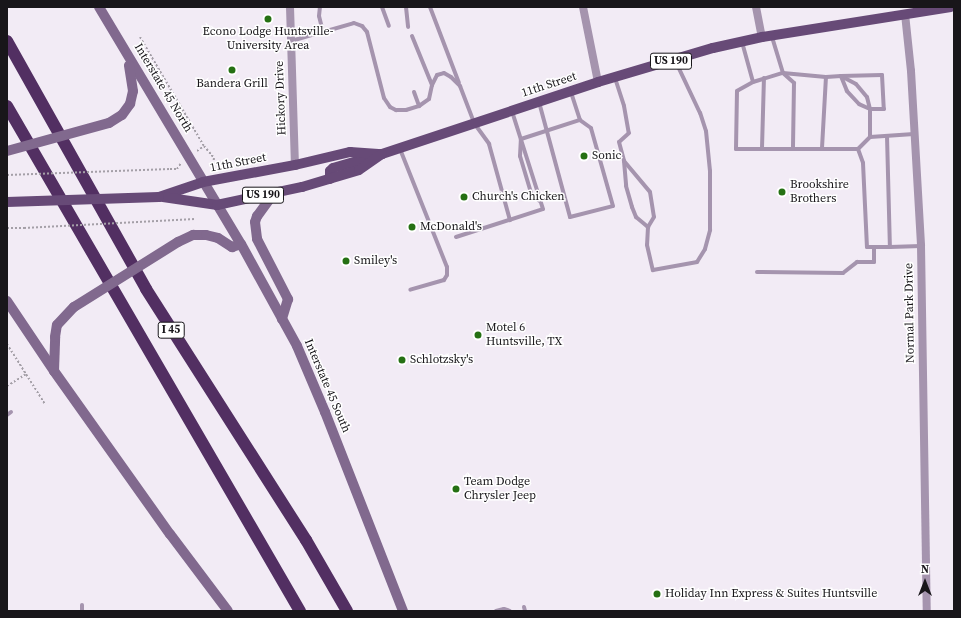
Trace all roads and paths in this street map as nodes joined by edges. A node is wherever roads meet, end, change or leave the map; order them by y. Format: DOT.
graph roads {
  1 [pos="99,7"];
  2 [pos="290,7"];
  3 [pos="320,7"];
  4 [pos="382,7"];
  5 [pos="406,7"];
  6 [pos="430,7"];
  7 [pos="583,7"];
  8 [pos="756,7"];
  9 [pos="950,7"];
  10 [pos="905,14"];
  11 [pos="389,26"];
  12 [pos="408,28"];
  13 [pos="323,32"];
  14 [pos="412,36"];
  15 [pos="767,36"];
  16 [pos="140,37"];
  17 [pos="291,41"];
  18 [pos="742,42"];
  19 [pos="9,44"];
  20 [pos="126,53"];
  21 [pos="675,60"];
  22 [pos="783,73"];
  23 [pos="841,76"];
  24 [pos="615,77"];
  25 [pos="826,77"];
  26 [pos="764,78"];
  27 [pos="598,82"];
  28 [pos="753,82"];
  29 [pos="432,85"];
  30 [pos="460,86"];
  31 [pos="571,91"];
  32 [pos="414,92"];
  33 [pos="539,102"];
  34 [pos="7,106"];
  35 [pos="419,106"];
  36 [pos="870,109"];
  37 [pos="512,110"];
  38 [pos="580,120"];
  39 [pos="474,123"];
  40 [pos="546,130"];
  41 [pos="915,134"];
  42 [pos="887,136"];
  43 [pos="870,137"];
  44 [pos="521,139"];
  45 [pos="399,148"];
  46 [pos="762,148"];
  47 [pos="794,148"];
  48 [pos="822,148"];
  49 [pos="858,149"];
  50 [pos="7,151"];
  51 [pos="382,154"];
  52 [pos="624,161"];
  53 [pos="295,165"];
  54 [pos="170,169"];
  55 [pos="7,175"];
  56 [pos="330,179"];
  57 [pos="222,180"];
  58 [pos="203,182"];
  59 [pos="274,193"];
  60 [pos="159,197"];
  61 [pos="7,202"];
  62 [pos="217,205"];
  63 [pos="196,219"];
  64 [pos="510,220"];
  65 [pos="648,227"];
  66 [pos="7,228"];
  67 [pos="456,237"];
  68 [pos="241,244"];
  69 [pos="921,246"];
  70 [pos="874,247"];
  71 [pos="890,247"];
  72 [pos="757,272"];
  73 [pos="410,290"];
  74 [pos="7,301"];
  75 [pos="282,319"];
  76 [pos="7,344"];
  77 [pos="54,371"];
  78 [pos="26,374"];
  79 [pos="7,386"];
  80 [pos="45,404"];
  81 [pos="323,569"];
  82 [pos="82,605"];
  83 [pos="82,611"];
  84 [pos="228,611"];
  85 [pos="300,611"];
  86 [pos="347,611"];
  87 [pos="352,611"];
  88 [pos="403,611"];
  89 [pos="496,611"];
  90 [pos="510,611"];
  91 [pos="927,611"];
  1 -- 20 [label="main road, Interstate 45 North"];
  2 -- 17 [label="street, Hickory Drive"];
  3 -- 13 [label="lane"];
  4 -- 11 [label="lane"];
  5 -- 12 [label="lane"];
  6 -- 30 [label="lane"];
  7 -- 27 [label="street"];
  8 -- 15 [label="street"];
  9 -- 10 [label="main road, 11th Street / US 190"];
  10 -- 15 [label="main road, 11th Street / US 190"];
  10 -- 41 [label="street, Normal Park Drive"];
  13 -- 17 [label="lane"];
  13 -- 35 [label="lane"];
  14 -- 29 [label="lane"];
  15 -- 18 [label="main road, 11th Street / US 190"];
  15 -- 22 [label="lane"];
  16 -- 57 [label="path"];
  17 -- 53 [label="street, Hickory Drive"];
  18 -- 21 [label="main road, 11th Street / US 190"];
  18 -- 28 [label="lane"];
  19 -- 81 [label="highway, I 45"];
  20 -- 50 [label="main road, bridge"];
  20 -- 58 [label="main road, Interstate 45 North"];
  21 -- 24 [label="main road, 11th Street / US 190"];
  21 -- 65 [label="lane"];
  22 -- 25 [label="lane"];
  22 -- 26 [label="lane"];
  22 -- 47 [label="lane"];
  23 -- 25 [label="lane"];
  23 -- 36 [label="lane"];
  23 -- 36 [label="lane"];
  23 -- 36 [label="lane"];
  24 -- 27 [label="main road, 11th Street / US 190"];
  24 -- 52 [label="lane"];
  25 -- 48 [label="lane"];
  26 -- 28 [label="lane"];
  26 -- 46 [label="lane"];
  27 -- 31 [label="main road, 11th Street / US 190"];
  28 -- 46 [label="lane"];
  29 -- 30 [label="lane"];
  29 -- 35 [label="lane"];
  30 -- 39 [label="lane"];
  31 -- 33 [label="main road, 11th Street / US 190"];
  31 -- 38 [label="lane"];
  32 -- 35 [label="lane"];
  33 -- 37 [label="main road, 11th Street / US 190"];
  33 -- 40 [label="lane"];
  34 -- 85 [label="highway, I 45"];
  36 -- 43 [label="lane"];
  37 -- 39 [label="main road, 11th Street / US 190"];
  37 -- 44 [label="lane"];
  38 -- 40 [label="lane"];
  38 -- 40 [label="lane"];
  39 -- 45 [label="main road, 11th Street / US 190"];
  39 -- 64 [label="lane"];
  40 -- 44 [label="lane"];
  41 -- 42 [label="lane"];
  41 -- 69 [label="street, Normal Park Drive"];
  42 -- 43 [label="lane"];
  42 -- 71 [label="lane"];
  43 -- 49 [label="lane"];
  44 -- 64 [label="lane"];
  45 -- 51 [label="main road, 11th Street / US 190"];
  45 -- 73 [label="lane"];
  46 -- 47 [label="lane"];
  47 -- 48 [label="lane"];
  48 -- 49 [label="lane"];
  49 -- 70 [label="lane"];
  51 -- 53 [label="main road, 11th Street / US 190"];
  51 -- 56 [label="main road, 11th Street / US 190"];
  51 -- 56 [label="main road"];
  52 -- 65 [label="lane"];
  52 -- 65 [label="lane"];
  53 -- 57 [label="main road, 11th Street / US 190"];
  54 -- 55 [label="path, bridge"];
  56 -- 59 [label="main road, 11th Street / US 190"];
  57 -- 58 [label="main road, 11th Street / US 190"];
  58 -- 60 [label="main road, 11th Street"];
  58 -- 62 [label="main road, Interstate 45 South"];
  59 -- 62 [label="main road, 11th Street / US 190"];
  59 -- 75 [label="main road"];
  60 -- 61 [label="main road, 11th Street / US 190, bridge"];
  60 -- 62 [label="main road, 11th Street / US 190"];
  62 -- 68 [label="main road, Interstate 45 South"];
  63 -- 66 [label="path, bridge"];
  64 -- 67 [label="lane"];
  68 -- 75 [label="main road, Interstate 45 South"];
  68 -- 77 [label="main road, bridge"];
  69 -- 71 [label="lane"];
  69 -- 91 [label="street, Normal Park Drive"];
  70 -- 71 [label="lane"];
  70 -- 72 [label="lane"];
  74 -- 77 [label="main road"];
  75 -- 88 [label="main road, Interstate 45 South"];
  76 -- 78 [label="path"];
  77 -- 84 [label="main road"];
  78 -- 79 [label="path"];
  78 -- 80 [label="path"];
  81 -- 86 [label="highway, I 45"];
  81 -- 87 [label="highway"];
  82 -- 83 [label="lane"];
  89 -- 90 [label="lane"];
}
